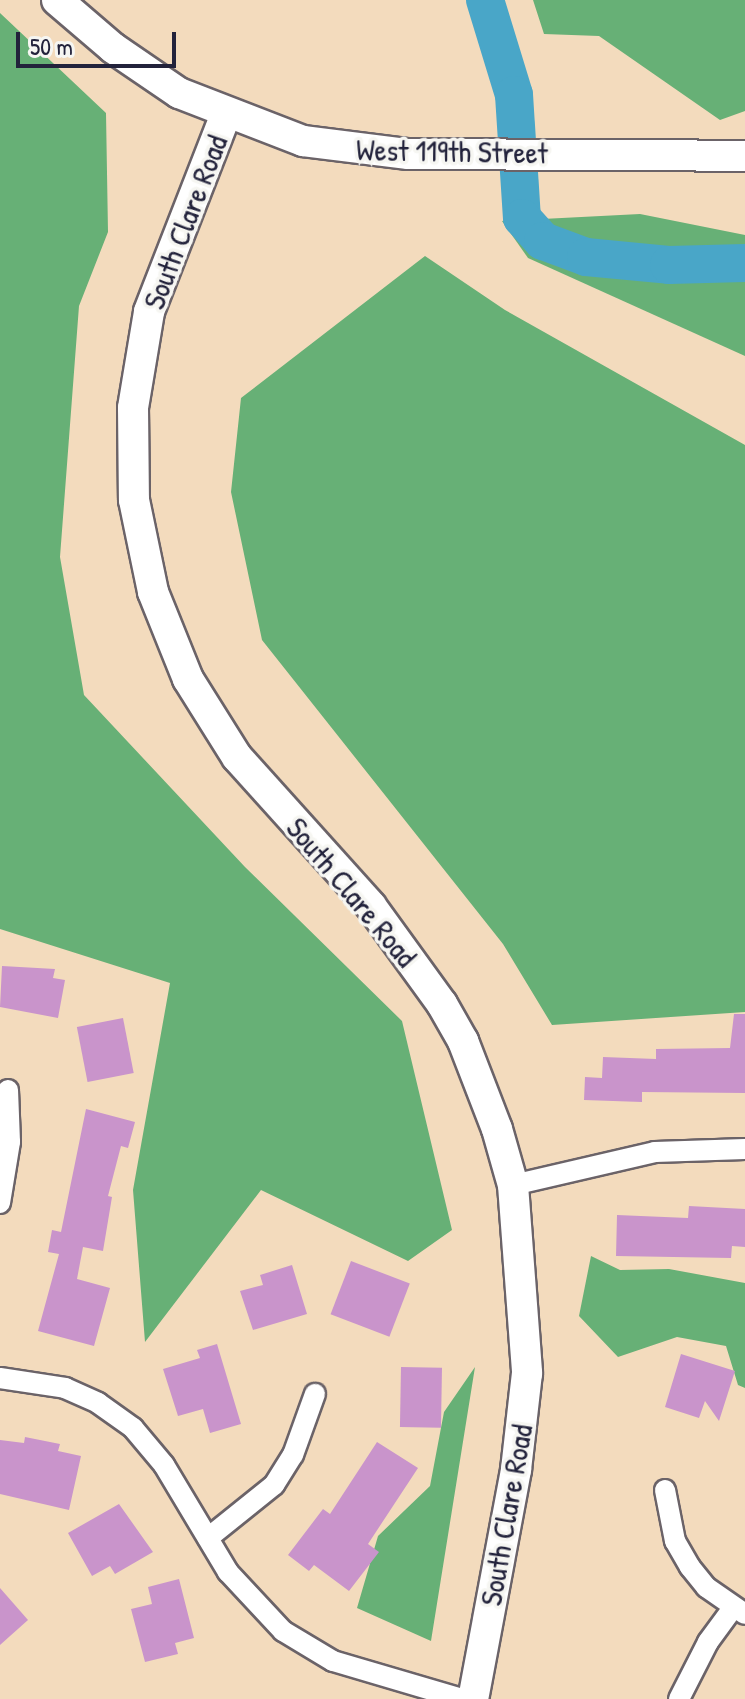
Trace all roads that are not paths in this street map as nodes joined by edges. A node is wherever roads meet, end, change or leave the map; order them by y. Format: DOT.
graph roads {
  1 [pos="57,0"];
  2 [pos="226,114"];
  3 [pos="745,156"];
  4 [pos="8,1090"];
  5 [pos="745,1149"];
  6 [pos="513,1185"];
  7 [pos="0,1203"];
  8 [pos="0,1378"];
  9 [pos="315,1394"];
  10 [pos="665,1490"];
  11 [pos="208,1538"];
  12 [pos="739,1611"];
  13 [pos="462,1699"];
  14 [pos="473,1699"];
  15 [pos="679,1699"];
  1 -- 2 [label="street, West 119th Street"];
  2 -- 3 [label="street, West 119th Street"];
  2 -- 6 [label="street, South Clare Road"];
  4 -- 7 [label="street"];
  5 -- 6 [label="street"];
  6 -- 14 [label="street, South Clare Road"];
  8 -- 11 [label="street"];
  9 -- 11 [label="street"];
  10 -- 12 [label="street"];
  11 -- 13 [label="street"];
  12 -- 15 [label="street"];
}
